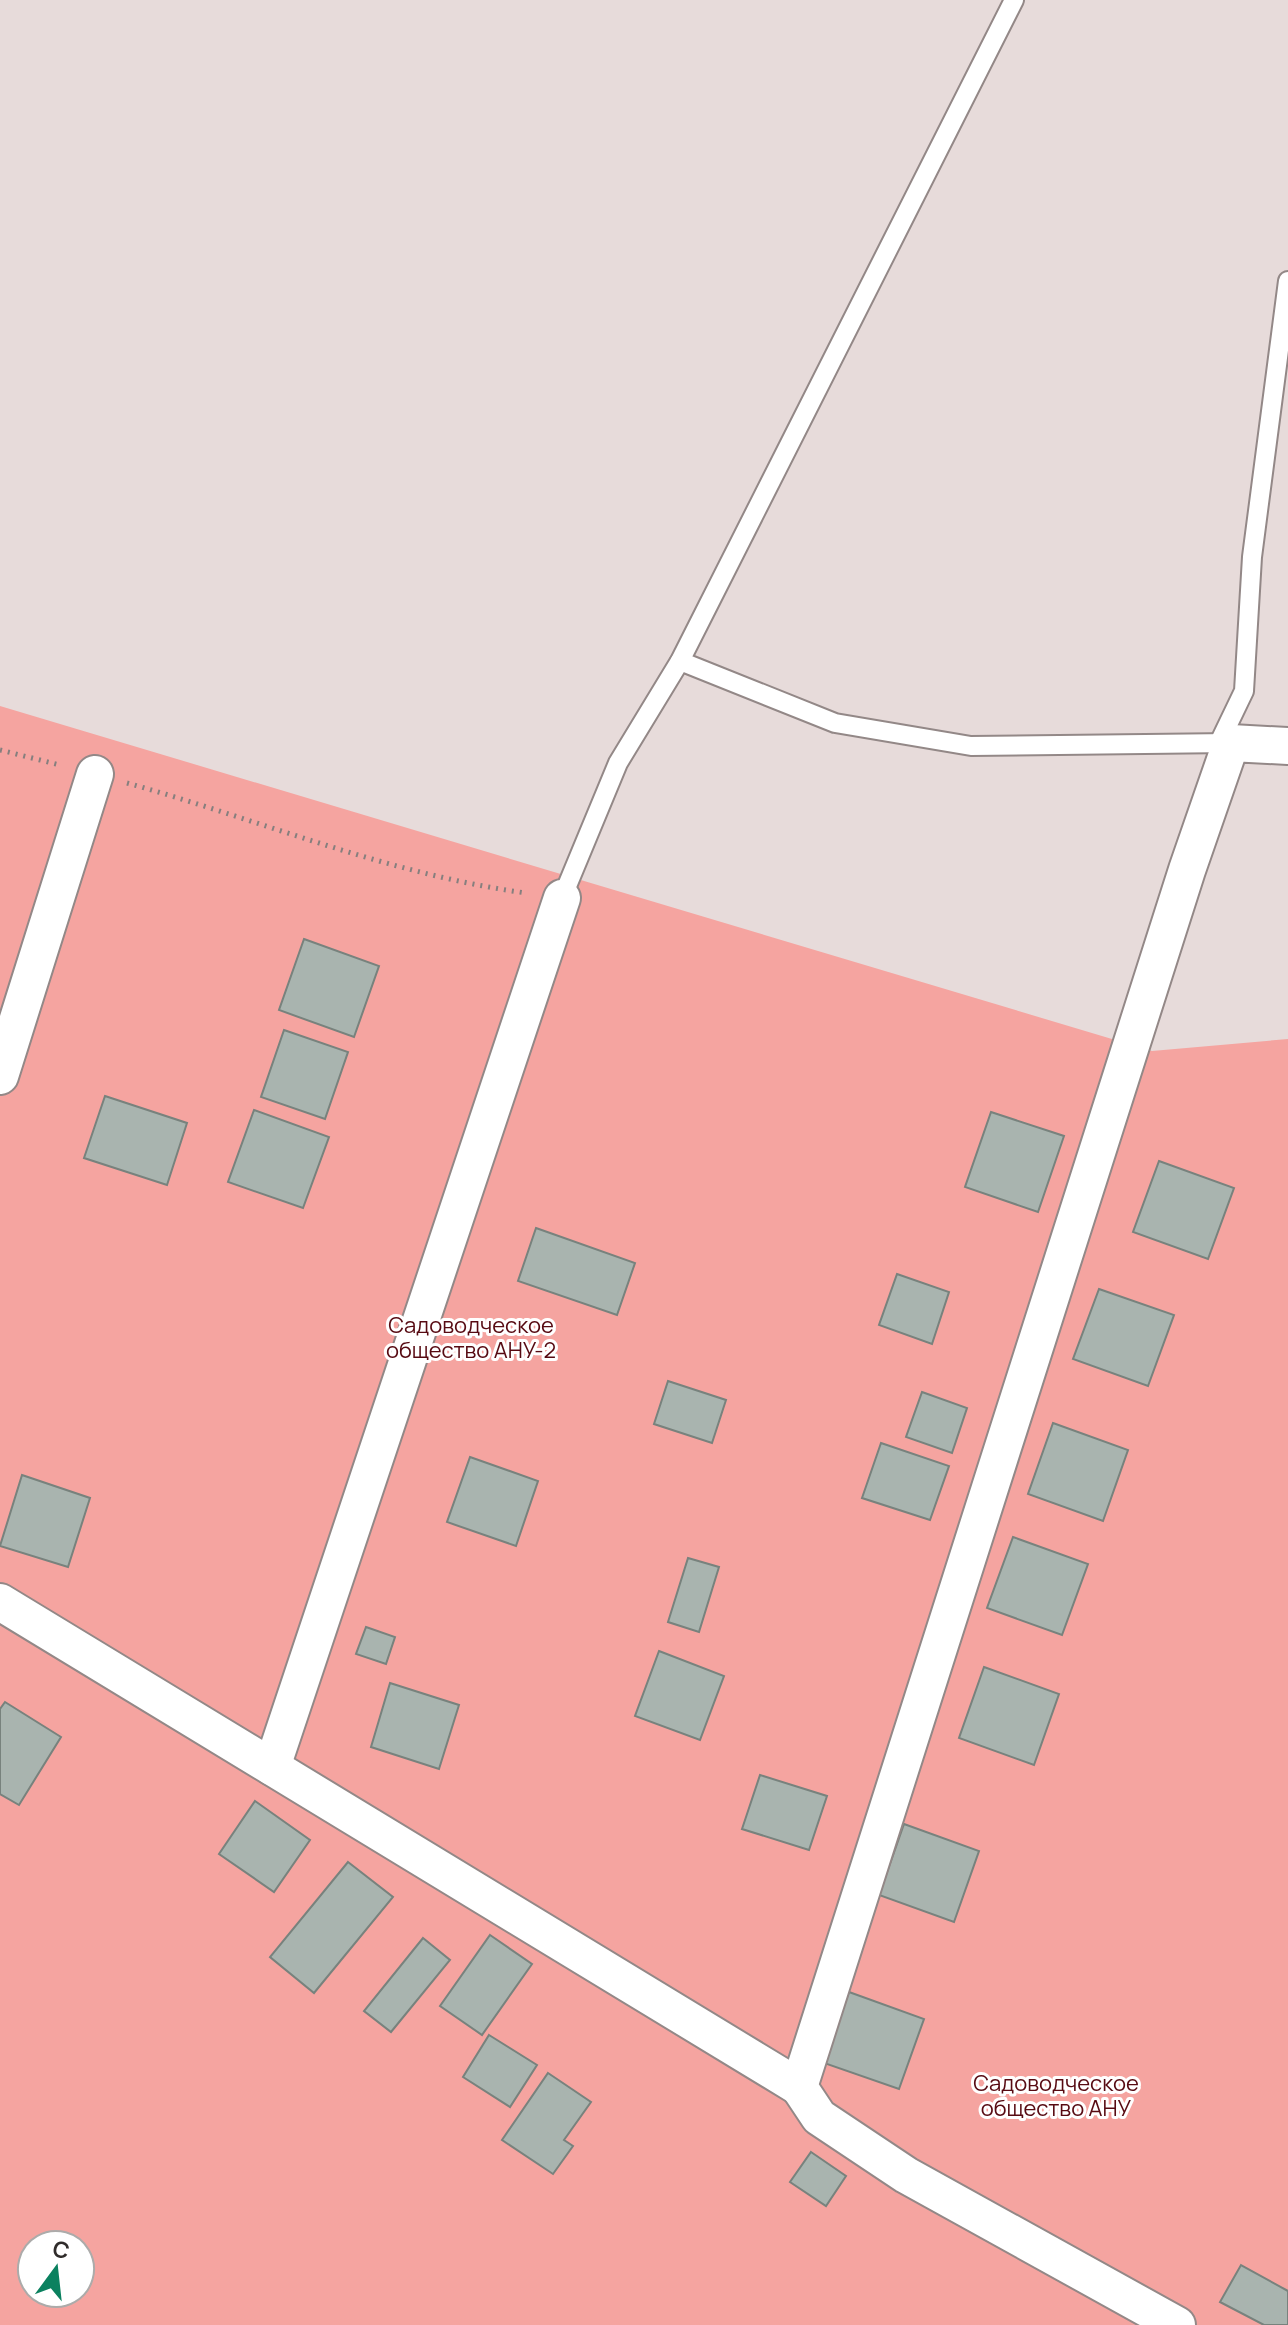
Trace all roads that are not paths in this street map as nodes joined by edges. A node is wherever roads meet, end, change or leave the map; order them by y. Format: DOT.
graph roads {
  1 [pos="1014,0"];
  2 [pos="1288,281"];
  3 [pos="680,661"];
  4 [pos="1225,743"];
  5 [pos="1288,746"];
  6 [pos="95,774"];
  7 [pos="562,898"];
  8 [pos="0,1076"];
  9 [pos="0,1602"];
  10 [pos="272,1767"];
  11 [pos="799,2087"];
  12 [pos="1177,2325"];
  1 -- 3 [label="lane"];
  2 -- 4 [label="lane"];
  3 -- 4 [label="lane"];
  3 -- 7 [label="lane"];
  4 -- 5 [label="street"];
  4 -- 11 [label="street"];
  6 -- 8 [label="street"];
  7 -- 10 [label="street"];
  9 -- 10 [label="street"];
  10 -- 11 [label="street"];
  11 -- 12 [label="street"];
}
